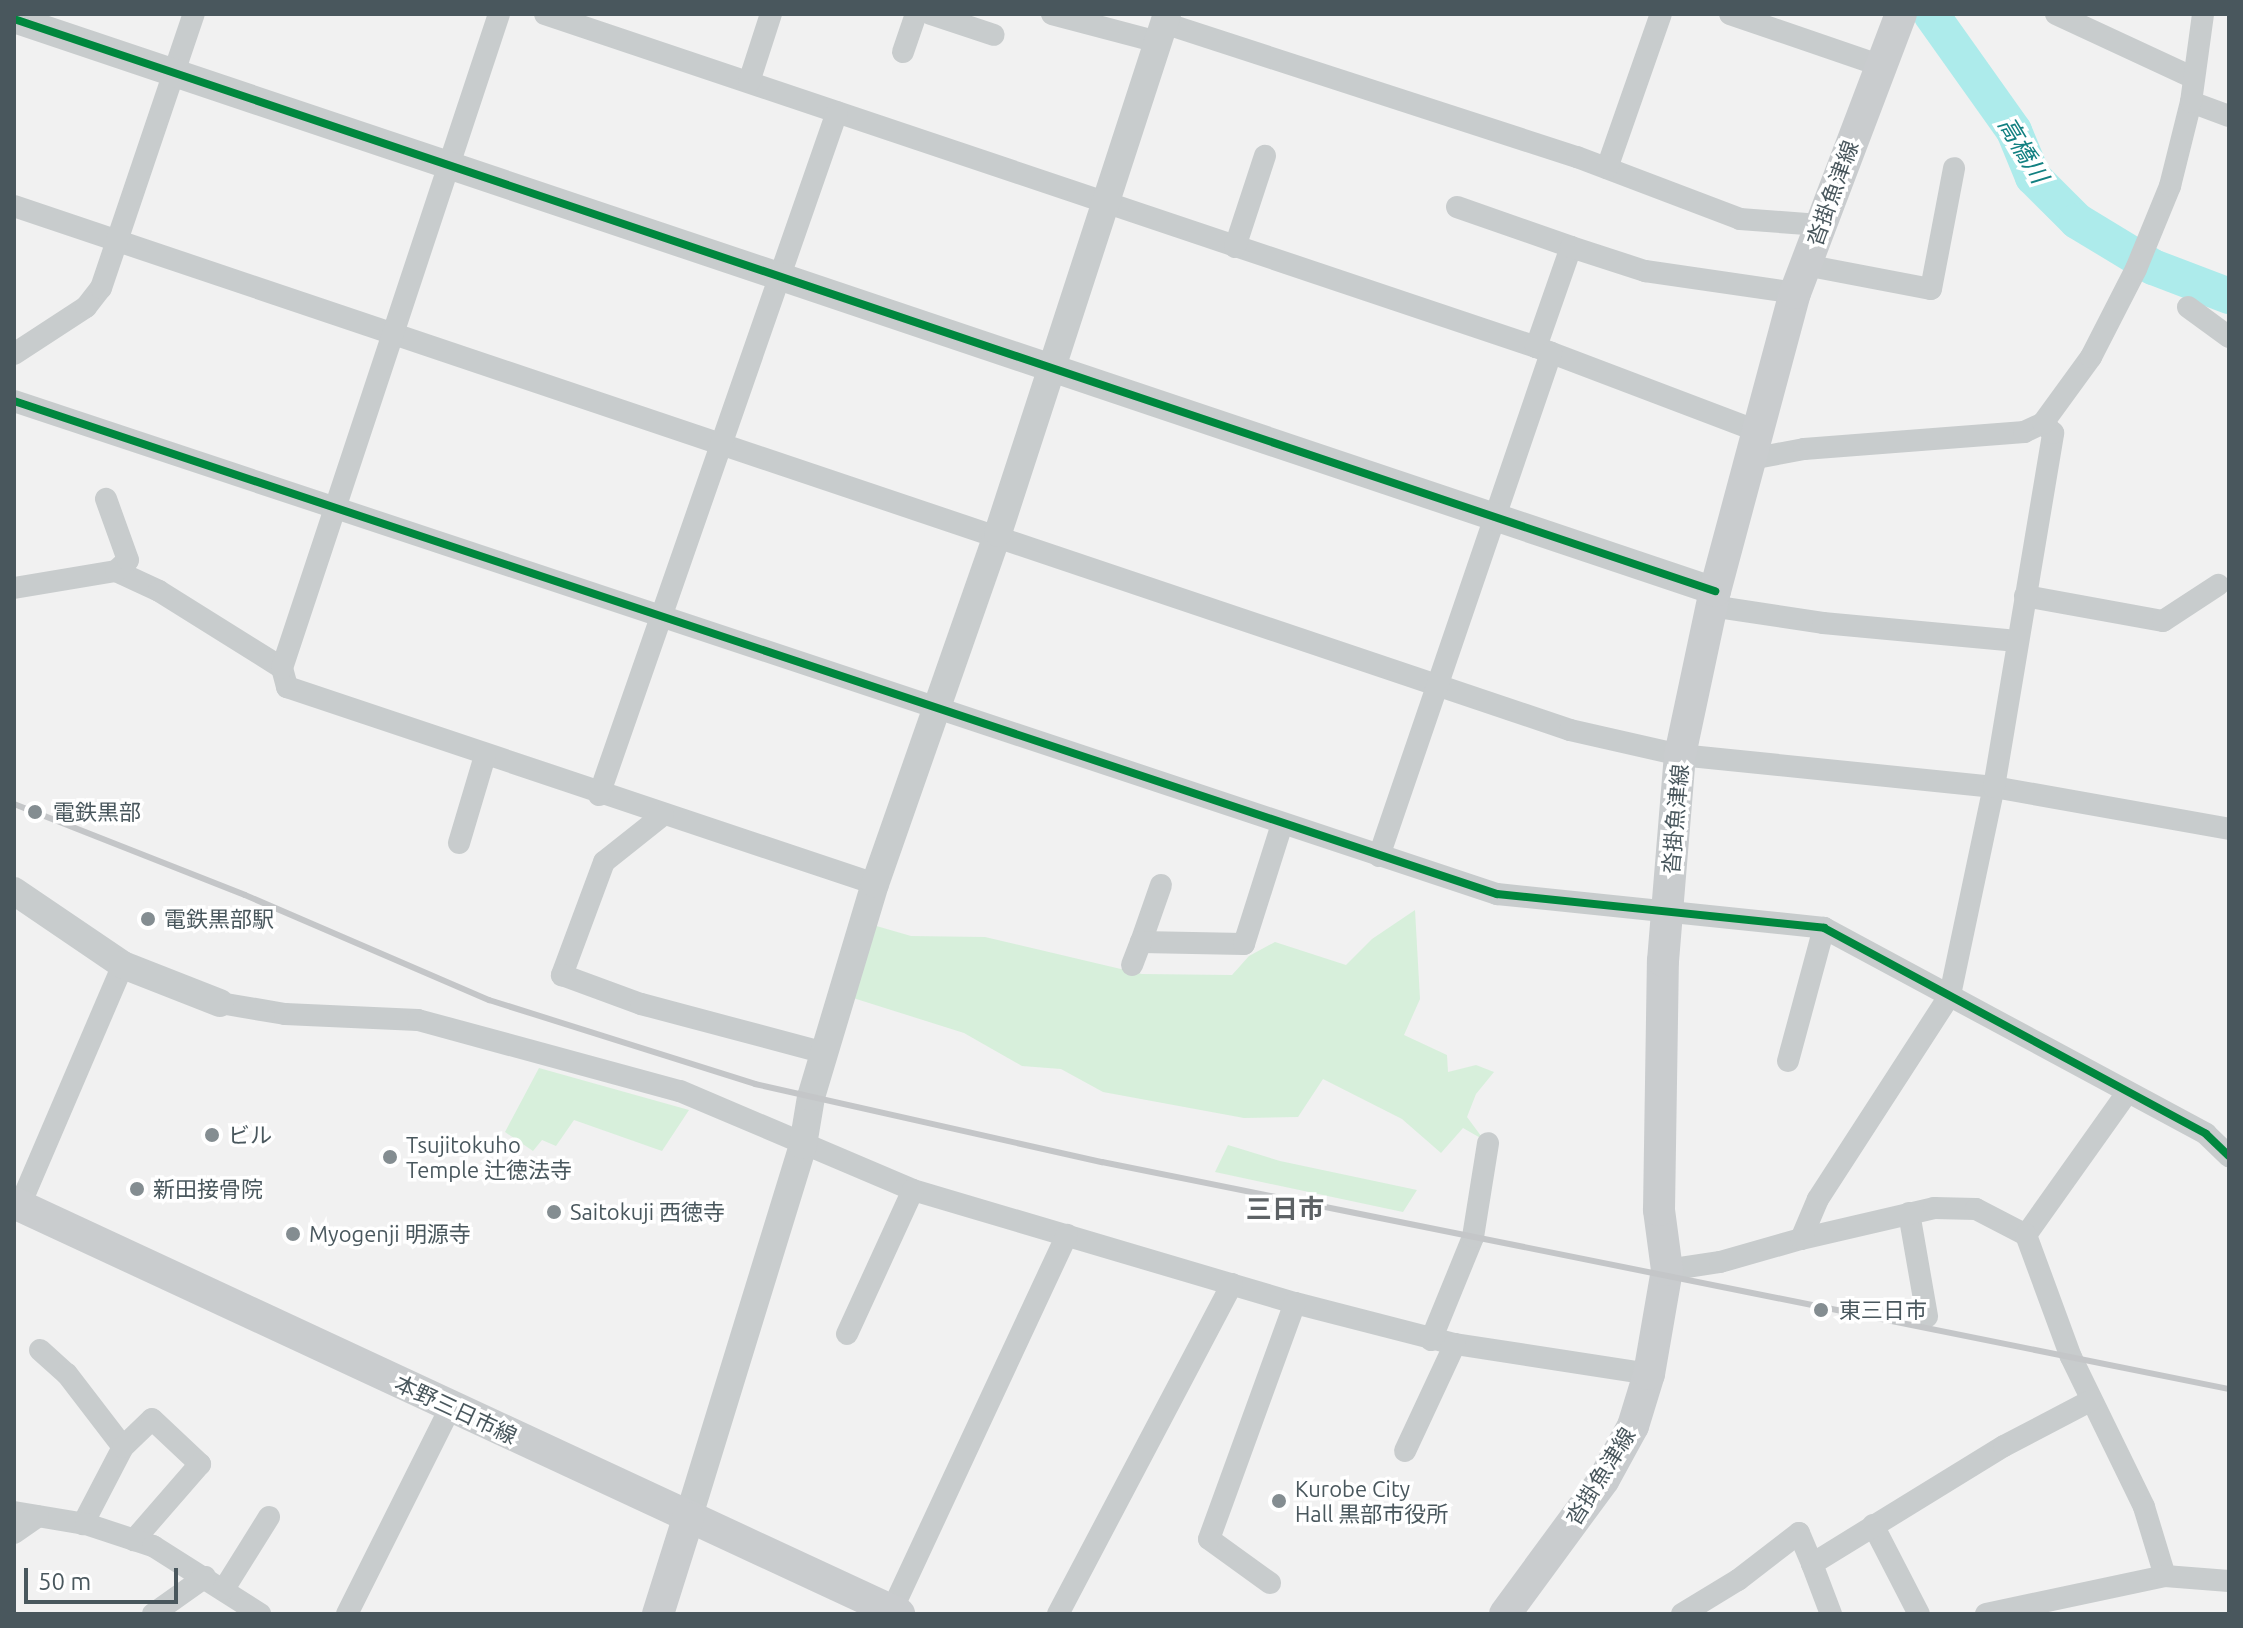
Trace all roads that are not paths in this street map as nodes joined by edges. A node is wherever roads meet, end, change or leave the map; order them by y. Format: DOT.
graph roads {
  1 [pos="194,14"];
  2 [pos="499,14"];
  3 [pos="545,14"];
  4 [pos="771,14"];
  5 [pos="916,14"];
  6 [pos="931,14"];
  7 [pos="1052,14"];
  8 [pos="1661,14"];
  9 [pos="1730,14"];
  10 [pos="1901,14"];
  11 [pos="2056,14"];
  12 [pos="2203,14"];
  13 [pos="14,19"];
  14 [pos="581,20"];
  15 [pos="1163,26"];
  16 [pos="994,35"];
  17 [pos="903,52"];
  18 [pos="1879,65"];
  19 [pos="174,71"];
  20 [pos="2194,78"];
  21 [pos="749,82"];
  22 [pos="2191,102"];
  23 [pos="837,112"];
  24 [pos="2229,116"];
  25 [pos="1265,156"];
  26 [pos="450,165"];
  27 [pos="1607,168"];
  28 [pos="1954,168"];
  29 [pos="1103,202"];
  30 [pos="14,206"];
  31 [pos="1457,207"];
  32 [pos="1820,225"];
  33 [pos="117,239"];
  34 [pos="1235,247"];
  35 [pos="1571,247"];
  36 [pos="778,276"];
  37 [pos="1800,279"];
  38 [pos="2188,307"];
  39 [pos="394,333"];
  40 [pos="2229,337"];
  41 [pos="1544,350"];
  42 [pos="14,354"];
  43 [pos="1049,370"];
  44 [pos="14,401"];
  45 [pos="2043,423"];
  46 [pos="720,444"];
  47 [pos="1754,445"];
  48 [pos="106,499"];
  49 [pos="337,510"];
  50 [pos="1498,519"];
  51 [pos="998,533"];
  52 [pos="116,571"];
  53 [pos="2218,585"];
  54 [pos="14,588"];
  55 [pos="2025,596"];
  56 [pos="1713,599"];
  57 [pos="662,619"];
  58 [pos="2017,641"];
  59 [pos="282,668"];
  60 [pos="1437,681"];
  61 [pos="936,711"];
  62 [pos="1680,755"];
  63 [pos="485,756"];
  64 [pos="1994,787"];
  65 [pos="599,795"];
  66 [pos="663,815"];
  67 [pos="1282,824"];
  68 [pos="2229,829"];
  69 [pos="459,843"];
  70 [pos="1379,856"];
  71 [pos="875,884"];
  72 [pos="1161,885"];
  73 [pos="14,891"];
  74 [pos="1667,910"];
  75 [pos="1824,928"];
  76 [pos="1141,942"];
  77 [pos="123,965"];
  78 [pos="1132,965"];
  79 [pos="1950,995"];
  80 [pos="220,1003"];
  81 [pos="825,1053"];
  82 [pos="1788,1061"];
  83 [pos="2127,1093"];
  84 [pos="1488,1143"];
  85 [pos="803,1145"];
  86 [pos="2229,1156"];
  87 [pos="913,1190"];
  88 [pos="17,1204"];
  89 [pos="1909,1213"];
  90 [pos="1067,1235"];
  91 [pos="2026,1235"];
  92 [pos="1801,1239"];
  93 [pos="1667,1270"];
  94 [pos="1232,1284"];
  95 [pos="1295,1303"];
  96 [pos="1927,1316"];
  97 [pos="847,1334"];
  98 [pos="1431,1340"];
  99 [pos="1455,1344"];
  100 [pos="40,1350"];
  101 [pos="1649,1374"];
  102 [pos="2090,1401"];
  103 [pos="451,1406"];
  104 [pos="123,1447"];
  105 [pos="1405,1451"];
  106 [pos="14,1512"];
  107 [pos="38,1516"];
  108 [pos="269,1517"];
  109 [pos="688,1519"];
  110 [pos="83,1524"];
  111 [pos="1873,1525"];
  112 [pos="14,1533"];
  113 [pos="134,1540"];
  114 [pos="1812,1564"];
  115 [pos="2165,1576"];
  116 [pos="205,1577"];
  117 [pos="2229,1581"];
  118 [pos="1270,1583"];
  119 [pos="224,1589"];
  120 [pos="896,1612"];
  121 [pos="153,1614"];
  122 [pos="260,1614"];
  123 [pos="347,1614"];
  124 [pos="658,1614"];
  125 [pos="1058,1614"];
  126 [pos="1505,1614"];
  127 [pos="1682,1614"];
  128 [pos="1831,1614"];
  129 [pos="1919,1614"];
  130 [pos="1986,1614"];
  1 -- 19 [label="street"];
  2 -- 26 [label="street"];
  3 -- 14 [label="street"];
  4 -- 21 [label="street"];
  5 -- 17 [label="street"];
  6 -- 16 [label="street"];
  7 -- 15 [label="street"];
  8 -- 27 [label="street"];
  9 -- 18 [label="street"];
  10 -- 18 [label="main road, 沓掛魚津線"];
  11 -- 20 [label="street"];
  12 -- 20 [label="street"];
  13 -- 19 [label="street"];
  14 -- 21 [label="street"];
  15 -- 27 [label="street"];
  15 -- 29 [label="street"];
  18 -- 32 [label="main road, 沓掛魚津線"];
  19 -- 26 [label="street"];
  19 -- 33 [label="street"];
  20 -- 22 [label="street"];
  21 -- 23 [label="street"];
  22 -- 24 [label="street"];
  22 -- 45 [label="street"];
  23 -- 29 [label="street"];
  23 -- 36 [label="street"];
  25 -- 34 [label="street"];
  26 -- 36 [label="street"];
  26 -- 39 [label="street"];
  27 -- 32 [label="street"];
  28 -- 37 [label="street"];
  29 -- 34 [label="street"];
  29 -- 43 [label="street"];
  30 -- 33 [label="street"];
  31 -- 35 [label="street"];
  32 -- 37 [label="main road, 沓掛魚津線"];
  33 -- 39 [label="street"];
  33 -- 42 [label="street"];
  34 -- 41 [label="street"];
  35 -- 37 [label="street"];
  35 -- 41 [label="street"];
  36 -- 43 [label="street"];
  36 -- 46 [label="street"];
  37 -- 47 [label="main road, 沓掛魚津線"];
  38 -- 40 [label="street"];
  39 -- 46 [label="street"];
  39 -- 49 [label="street"];
  41 -- 47 [label="street"];
  41 -- 50 [label="street"];
  43 -- 50 [label="street"];
  43 -- 51 [label="street"];
  44 -- 49 [label="street"];
  45 -- 47 [label="street"];
  45 -- 55 [label="street"];
  46 -- 51 [label="street"];
  46 -- 57 [label="street"];
  47 -- 56 [label="main road, 沓掛魚津線"];
  48 -- 52 [label="street"];
  49 -- 57 [label="street"];
  49 -- 59 [label="street"];
  50 -- 56 [label="street"];
  50 -- 60 [label="street"];
  51 -- 60 [label="street"];
  51 -- 61 [label="street"];
  52 -- 54 [label="street"];
  52 -- 59 [label="street"];
  53 -- 55 [label="street"];
  55 -- 58 [label="street"];
  56 -- 58 [label="street"];
  56 -- 62 [label="main road, 沓掛魚津線"];
  57 -- 61 [label="street"];
  57 -- 65 [label="street"];
  58 -- 64 [label="street"];
  59 -- 63 [label="street"];
  60 -- 62 [label="street"];
  60 -- 70 [label="street"];
  61 -- 67 [label="street"];
  61 -- 71 [label="street"];
  62 -- 64 [label="street"];
  62 -- 74 [label="main road, 沓掛魚津線"];
  63 -- 65 [label="street"];
  63 -- 69 [label="street"];
  64 -- 68 [label="street"];
  64 -- 79 [label="street"];
  65 -- 66 [label="street"];
  66 -- 71 [label="street"];
  66 -- 81 [label="street"];
  67 -- 70 [label="street"];
  67 -- 76 [label="street"];
  70 -- 74 [label="street"];
  71 -- 81 [label="street"];
  72 -- 76 [label="street"];
  73 -- 77 [label="street"];
  74 -- 75 [label="street"];
  74 -- 93 [label="main road, 沓掛魚津線"];
  75 -- 79 [label="street"];
  75 -- 82 [label="street"];
  76 -- 78 [label="street"];
  77 -- 80 [label="street"];
  77 -- 88 [label="street"];
  79 -- 83 [label="street"];
  79 -- 92 [label="street"];
  80 -- 85 [label="street"];
  81 -- 85 [label="street"];
  83 -- 86 [label="street"];
  83 -- 91 [label="street"];
  84 -- 98 [label="street"];
  85 -- 87 [label="street"];
  85 -- 109 [label="street"];
  87 -- 90 [label="street"];
  87 -- 97 [label="street"];
  88 -- 103 [label="main road, 本野三日市線"];
  89 -- 91 [label="street"];
  89 -- 92 [label="street"];
  89 -- 96 [label="street"];
  90 -- 94 [label="street"];
  90 -- 120 [label="street"];
  91 -- 102 [label="street"];
  92 -- 93 [label="street"];
  93 -- 101 [label="main road, 沓掛魚津線"];
  94 -- 95 [label="street"];
  94 -- 125 [label="street"];
  95 -- 98 [label="street"];
  95 -- 118 [label="street"];
  98 -- 99 [label="street"];
  99 -- 101 [label="street"];
  99 -- 105 [label="street"];
  100 -- 104 [label="street"];
  101 -- 126 [label="main road, 沓掛魚津線"];
  102 -- 111 [label="street"];
  102 -- 115 [label="street"];
  103 -- 109 [label="main road, 本野三日市線"];
  103 -- 123 [label="street"];
  104 -- 110 [label="street"];
  104 -- 113 [label="street"];
  106 -- 107 [label="street"];
  107 -- 110 [label="street"];
  107 -- 112 [label="street"];
  108 -- 119 [label="street"];
  109 -- 120 [label="main road, 本野三日市線"];
  109 -- 124 [label="main road"];
  110 -- 113 [label="street"];
  111 -- 114 [label="street"];
  111 -- 129 [label="street"];
  113 -- 116 [label="street"];
  114 -- 127 [label="street"];
  114 -- 128 [label="street"];
  115 -- 117 [label="street"];
  115 -- 130 [label="street"];
  116 -- 119 [label="street"];
  116 -- 121 [label="street"];
  119 -- 122 [label="street"];
}
